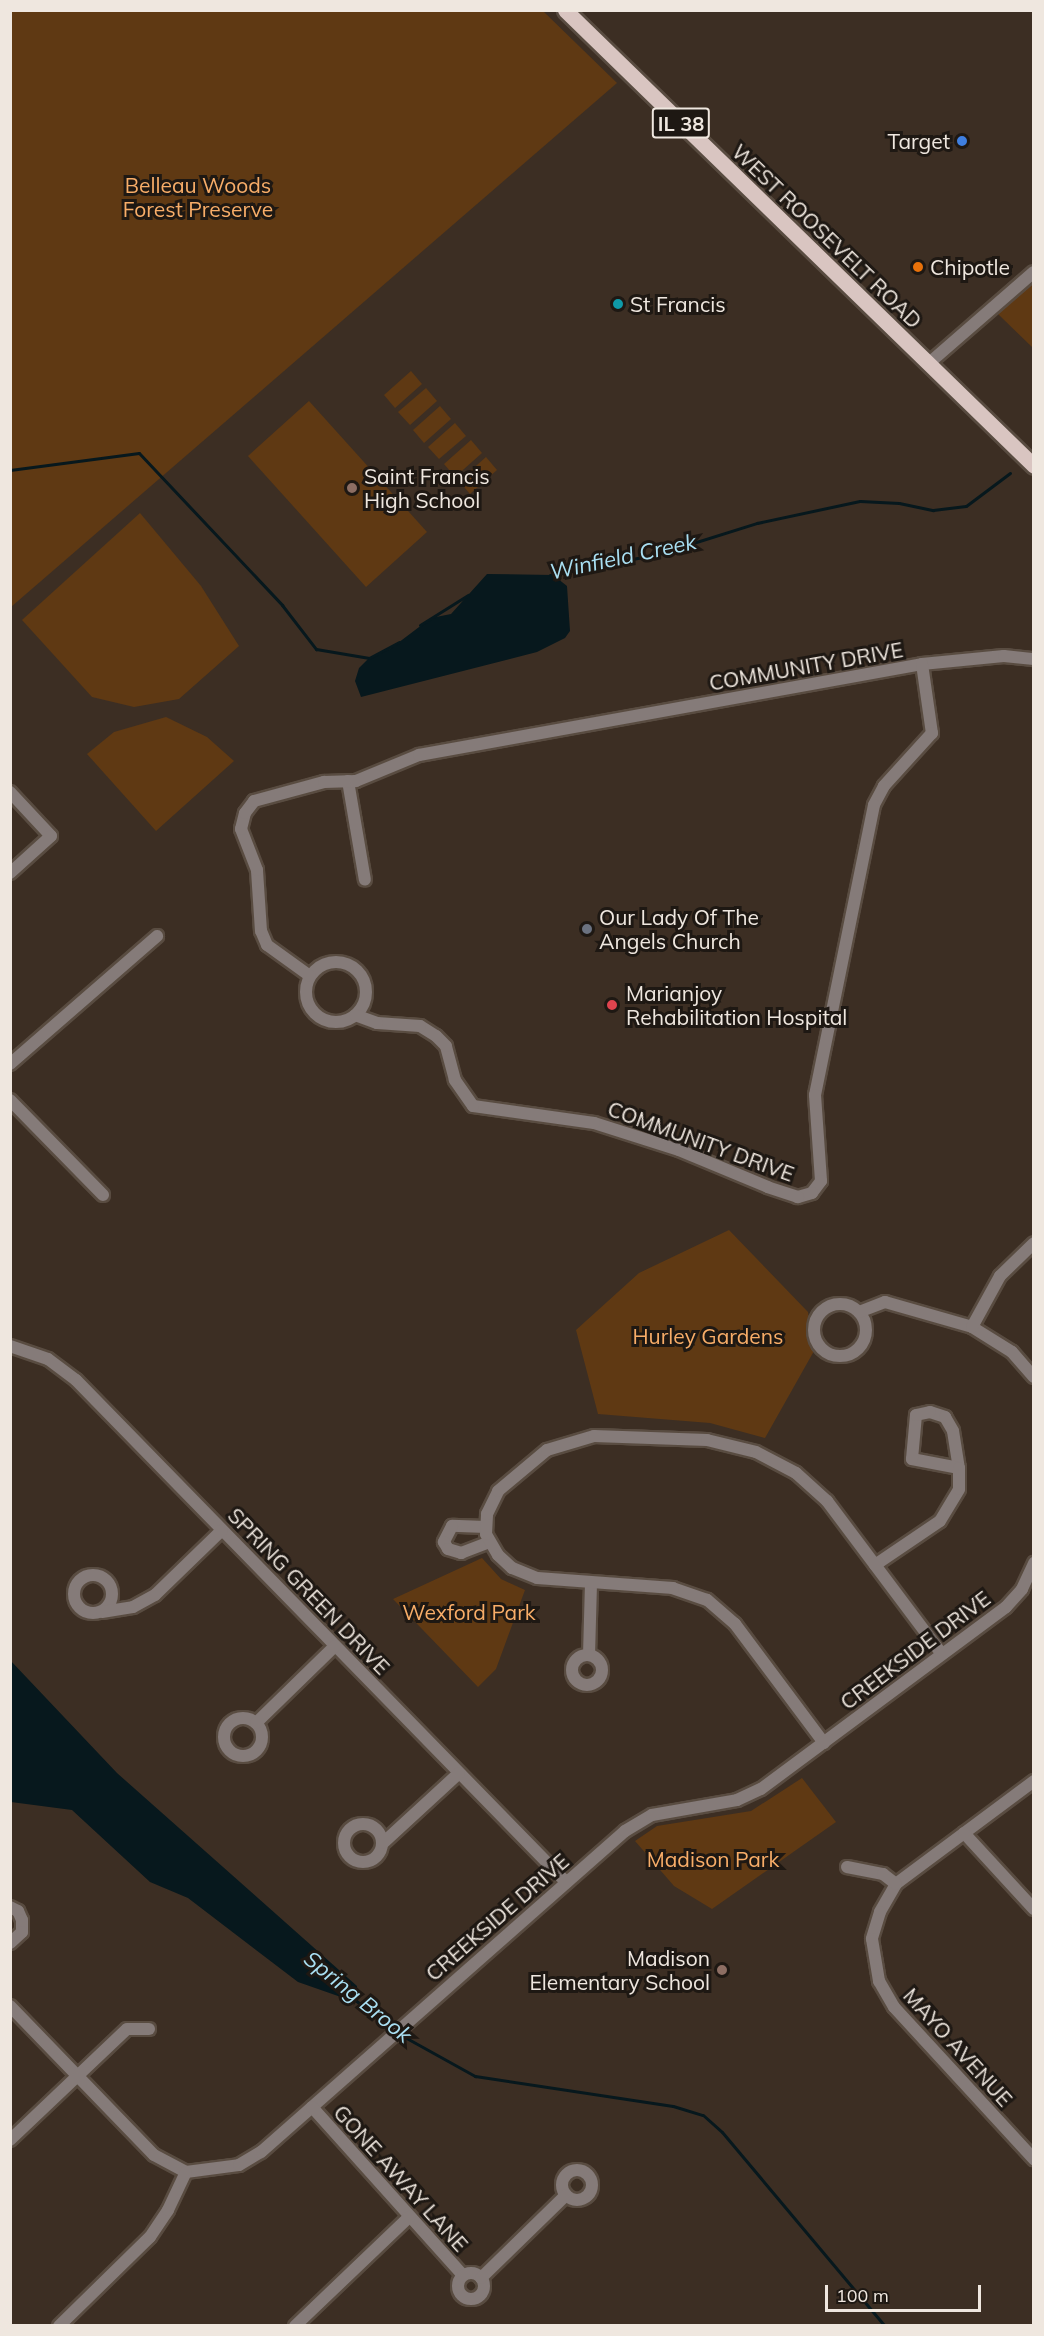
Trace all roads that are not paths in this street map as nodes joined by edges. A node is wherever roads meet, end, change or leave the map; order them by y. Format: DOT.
graph roads {
  1 [pos="565,10"];
  2 [pos="1034,272"];
  3 [pos="928,364"];
  4 [pos="1034,466"];
  5 [pos="1034,659"];
  6 [pos="922,664"];
  7 [pos="348,781"];
  8 [pos="10,792"];
  9 [pos="10,873"];
  10 [pos="365,880"];
  11 [pos="157,936"];
  12 [pos="310,976"];
  13 [pos="355,1015"];
  14 [pos="10,1064"];
  15 [pos="10,1100"];
  16 [pos="103,1195"];
  17 [pos="1034,1243"];
  18 [pos="859,1312"];
  19 [pos="972,1327"];
  20 [pos="10,1346"];
  21 [pos="1034,1377"];
  22 [pos="960,1468"];
  23 [pos="486,1527"];
  24 [pos="222,1530"];
  25 [pos="489,1542"];
  26 [pos="1034,1563"];
  27 [pos="875,1564"];
  28 [pos="591,1584"];
  29 [pos="102,1612"];
  30 [pos="335,1646"];
  31 [pos="942,1654"];
  32 [pos="588,1655"];
  33 [pos="256,1723"];
  34 [pos="824,1743"];
  35 [pos="459,1773"];
  36 [pos="1034,1780"];
  37 [pos="964,1833"];
  38 [pos="383,1843"];
  39 [pos="848,1867"];
  40 [pos="566,1882"];
  41 [pos="896,1884"];
  42 [pos="10,1907"];
  43 [pos="1034,1909"];
  44 [pos="10,1943"];
  45 [pos="10,2006"];
  46 [pos="148,2029"];
  47 [pos="77,2076"];
  48 [pos="312,2107"];
  49 [pos="10,2140"];
  50 [pos="1034,2159"];
  51 [pos="186,2172"];
  52 [pos="566,2195"];
  53 [pos="409,2217"];
  54 [pos="462,2275"];
  55 [pos="481,2278"];
  56 [pos="59,2325"];
  57 [pos="295,2325"];
  1 -- 3 [label="main road, WEST ROOSEVELT ROAD / IL 38"];
  2 -- 3 [label="street"];
  3 -- 4 [label="main road, WEST ROOSEVELT ROAD / IL 38"];
  5 -- 6 [label="street, COMMUNITY DRIVE"];
  6 -- 7 [label="street, COMMUNITY DRIVE"];
  6 -- 13 [label="street, COMMUNITY DRIVE"];
  7 -- 10 [label="street"];
  7 -- 12 [label="street, COMMUNITY DRIVE"];
  8 -- 9 [label="street"];
  11 -- 14 [label="street"];
  12 -- 13 [label="street, COMMUNITY DRIVE"];
  12 -- 13 [label="street"];
  15 -- 16 [label="street"];
  17 -- 19 [label="street"];
  18 -- 18 [label="street"];
  18 -- 19 [label="street"];
  19 -- 21 [label="street"];
  20 -- 24 [label="street, SPRING GREEN DRIVE"];
  22 -- 22 [label="street"];
  22 -- 27 [label="street"];
  23 -- 25 [label="street"];
  23 -- 25 [label="street"];
  23 -- 27 [label="street"];
  24 -- 29 [label="street"];
  24 -- 30 [label="street, SPRING GREEN DRIVE"];
  25 -- 28 [label="street"];
  26 -- 31 [label="street, CREEKSIDE DRIVE"];
  27 -- 31 [label="street"];
  28 -- 32 [label="street"];
  28 -- 34 [label="street"];
  30 -- 33 [label="street"];
  30 -- 35 [label="street, SPRING GREEN DRIVE"];
  31 -- 34 [label="street, CREEKSIDE DRIVE"];
  34 -- 40 [label="street, CREEKSIDE DRIVE"];
  35 -- 38 [label="street"];
  35 -- 40 [label="street, SPRING GREEN DRIVE"];
  36 -- 37 [label="street"];
  37 -- 41 [label="street"];
  37 -- 43 [label="street"];
  39 -- 41 [label="street"];
  40 -- 48 [label="street, CREEKSIDE DRIVE"];
  41 -- 50 [label="street, MAYO AVENUE"];
  42 -- 44 [label="street"];
  45 -- 47 [label="street"];
  46 -- 47 [label="street"];
  47 -- 49 [label="street"];
  47 -- 51 [label="street"];
  48 -- 51 [label="street, CREEKSIDE DRIVE"];
  48 -- 53 [label="street, GONE AWAY LANE"];
  51 -- 56 [label="street"];
  52 -- 55 [label="street"];
  53 -- 54 [label="street, GONE AWAY LANE"];
  53 -- 57 [label="street"];
  54 -- 55 [label="street"];
  54 -- 55 [label="street"];
}
